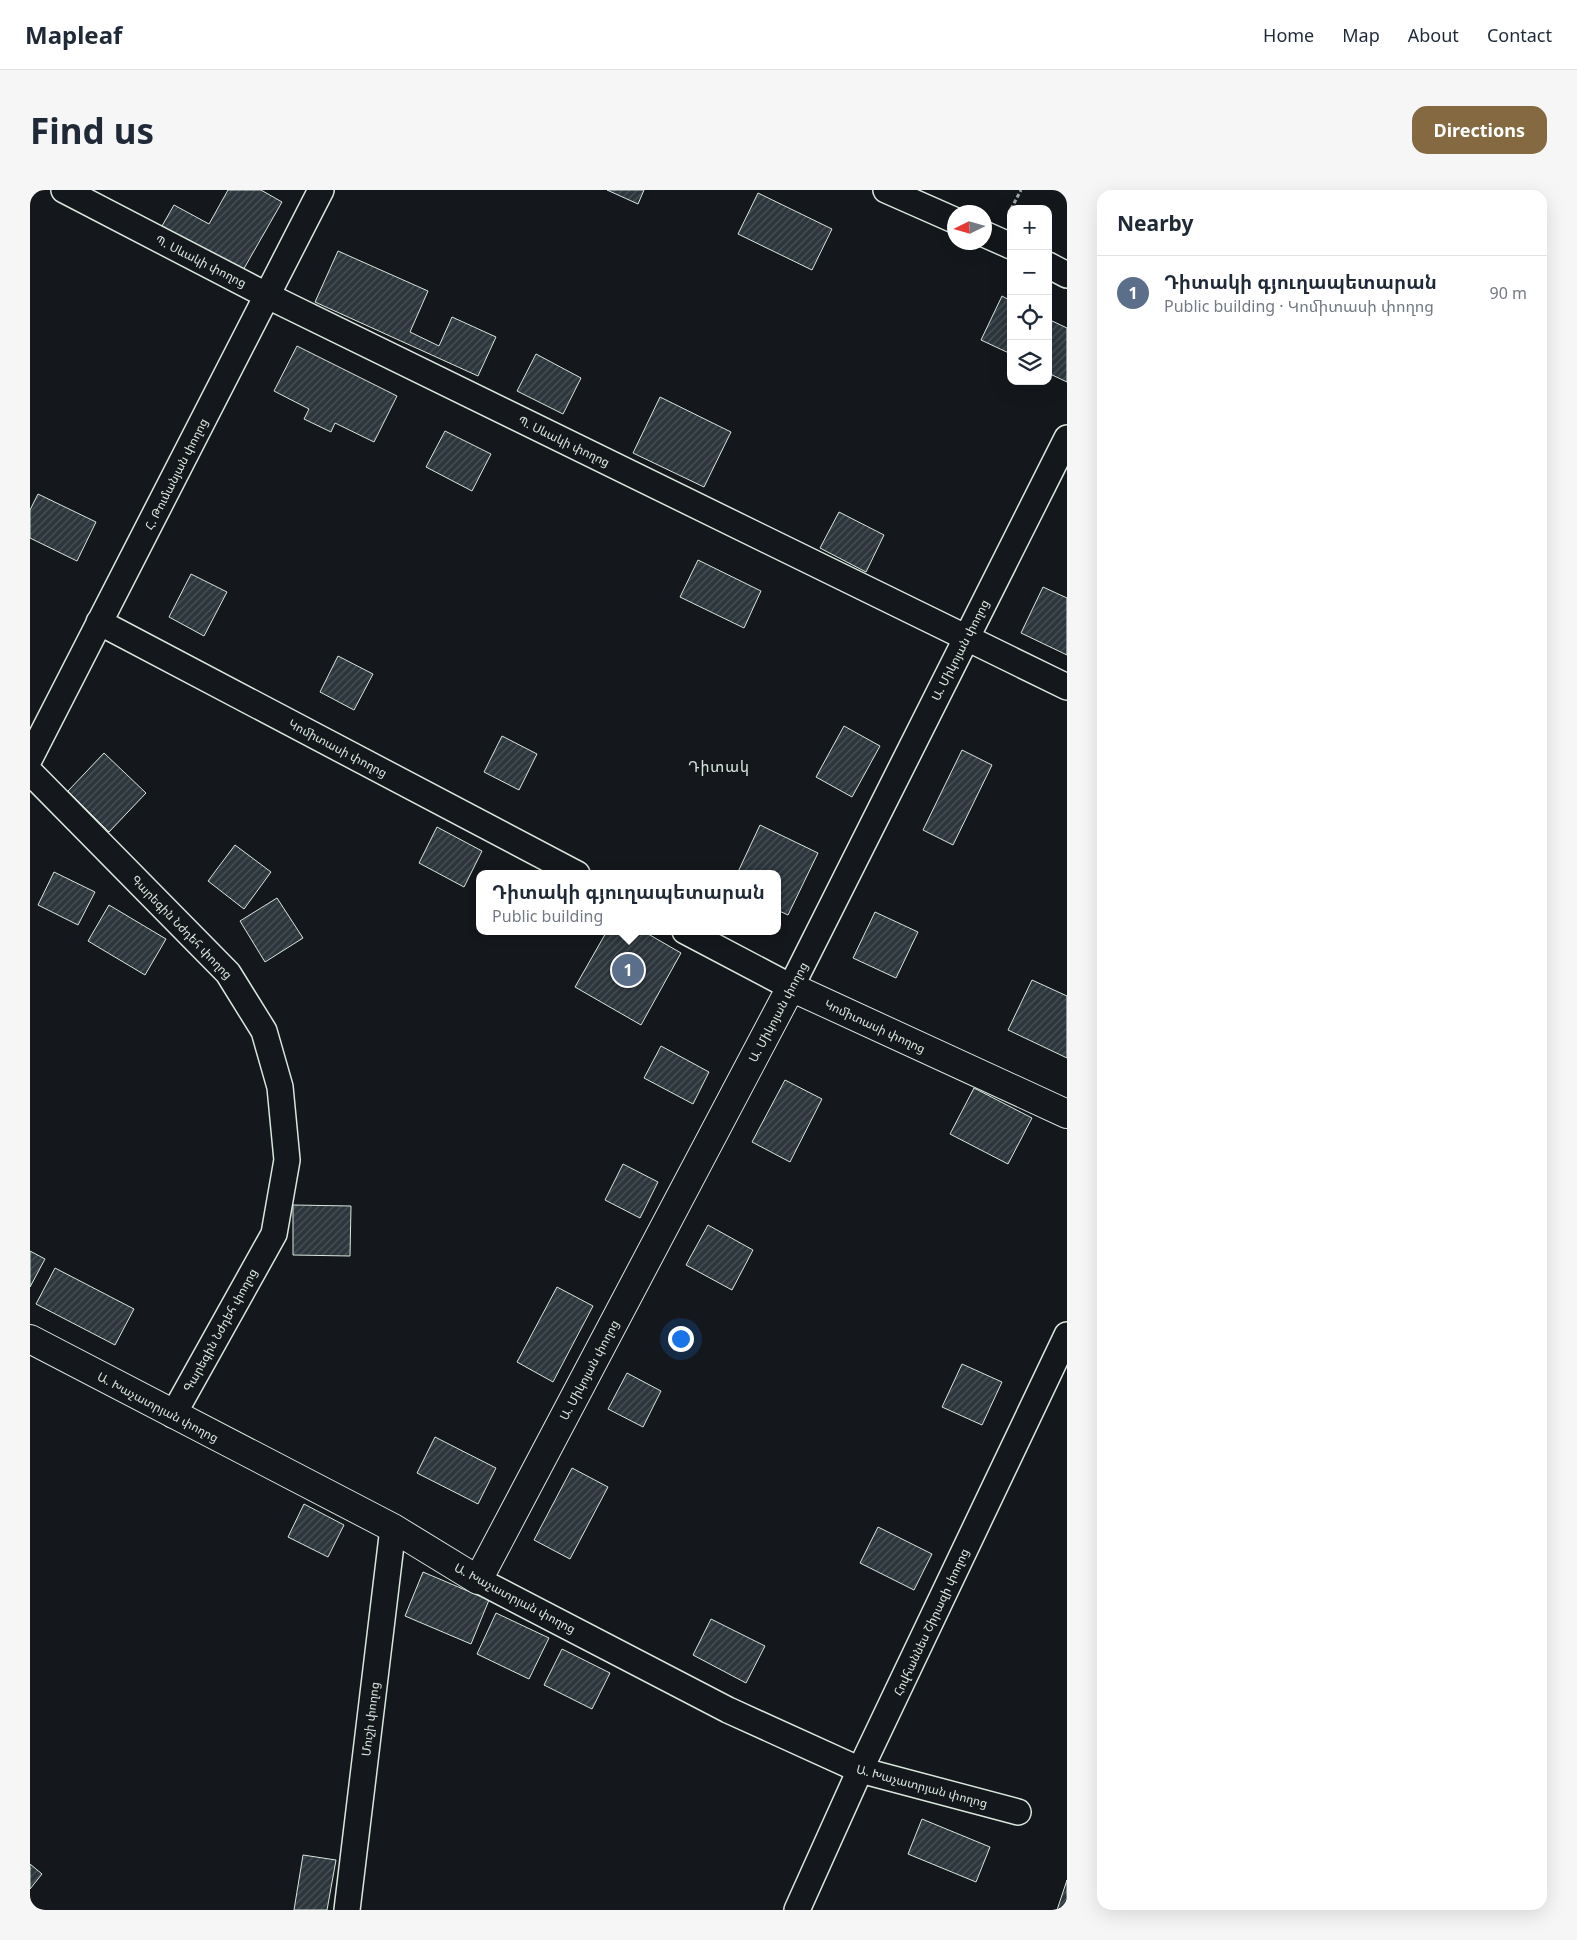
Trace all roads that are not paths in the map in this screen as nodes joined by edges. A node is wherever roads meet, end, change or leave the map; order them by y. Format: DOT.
graph roads {
  1 [pos="64,190"];
  2 [pos="322,190"];
  3 [pos="886,190"];
  4 [pos="947,217"];
  5 [pos="992,238"];
  6 [pos="1007,244"];
  7 [pos="1052,267"];
  8 [pos="1067,274"];
  9 [pos="268,296"];
  10 [pos="1067,438"];
  11 [pos="100,622"];
  12 [pos="966,639"];
  13 [pos="1067,687"];
  14 [pos="30,758"];
  15 [pos="30,772"];
  16 [pos="568,870"];
  17 [pos="693,935"];
  18 [pos="791,987"];
  19 [pos="1067,1114"];
  20 [pos="1067,1335"];
  21 [pos="30,1339"];
  22 [pos="173,1415"];
  23 [pos="393,1528"];
  24 [pos="478,1580"];
  25 [pos="860,1770"];
  26 [pos="1018,1812"];
  27 [pos="347,1910"];
  28 [pos="796,1910"];
  1 -- 9 [label="street, Պ. Սևակի փողոց"];
  2 -- 9 [label="street, Հ. Թումանյան փողոց"];
  3 -- 4 [label="street"];
  5 -- 6 [label="street"];
  7 -- 8 [label="street"];
  9 -- 11 [label="street, Հ. Թումանյան փողոց"];
  9 -- 12 [label="street, Պ. Սևակի փողոց"];
  10 -- 12 [label="street, Ա. Միկոյան փողոց"];
  11 -- 14 [label="street, Հ. Թումանյան փողոց"];
  11 -- 16 [label="street, Կոմիտասի փողոց"];
  12 -- 13 [label="street, Պ. Սևակի փողոց"];
  12 -- 18 [label="street, Ա. Միկոյան փողոց"];
  15 -- 22 [label="street, Գարեգին Նժդեհ փողոց"];
  17 -- 18 [label="street, Կոմիտասի փողոց"];
  18 -- 19 [label="main road, Կոմիտասի փողոց"];
  18 -- 24 [label="main road, Ա. Միկոյան փողոց"];
  20 -- 25 [label="street, Հովհաննես Շիրազի փողոց"];
  21 -- 22 [label="main road, Ա. Խաչատրյան փողոց"];
  22 -- 23 [label="main road, Ա. Խաչատրյան փողոց"];
  23 -- 24 [label="main road, Ա. Խաչատրյան փողոց"];
  23 -- 27 [label="street, Մուշի փողոց"];
  24 -- 25 [label="street, Ա. Խաչատրյան փողոց"];
  25 -- 26 [label="street, Ա. Խաչատրյան փողոց"];
  25 -- 28 [label="street, Հովհաննես Շիրազի փողոց"];
}
